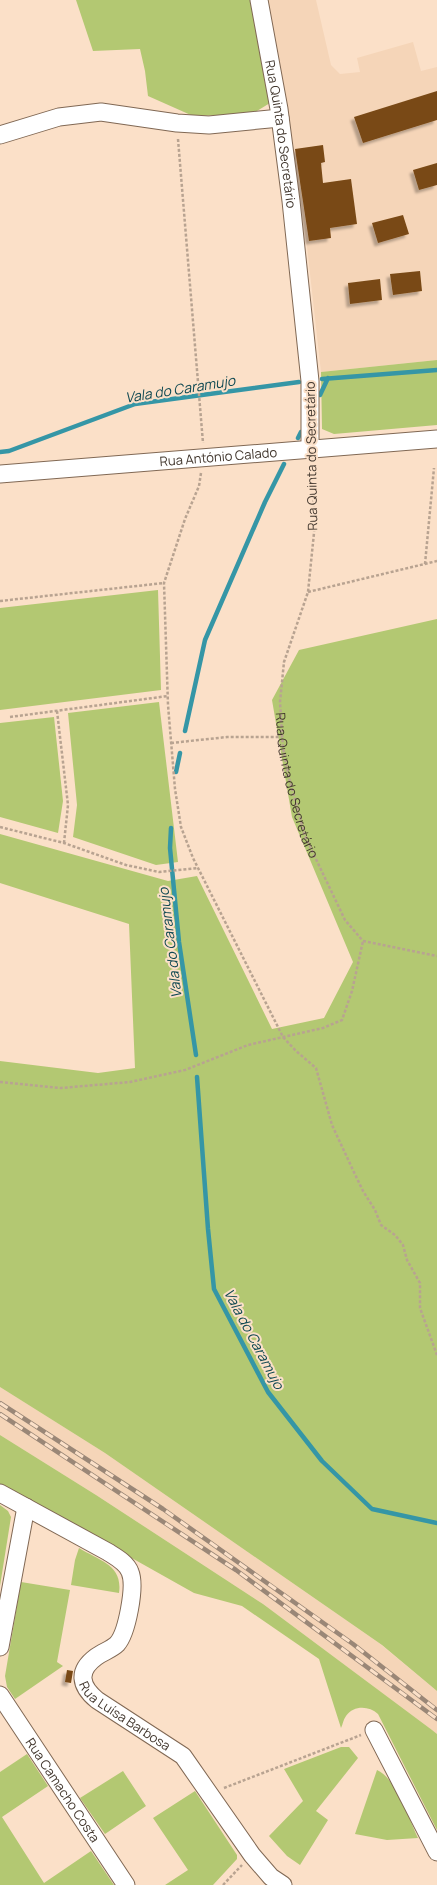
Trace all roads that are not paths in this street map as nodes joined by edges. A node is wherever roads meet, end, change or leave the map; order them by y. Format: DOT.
graph roads {
  1 [pos="259,0"];
  2 [pos="280,118"];
  3 [pos="0,135"];
  4 [pos="437,439"];
  5 [pos="310,449"];
  6 [pos="0,474"];
  7 [pos="0,1493"];
  8 [pos="26,1507"];
  9 [pos="0,1646"];
  10 [pos="0,1695"];
  11 [pos="374,1730"];
  12 [pos="437,1852"];
  13 [pos="126,1885"];
  14 [pos="283,1885"];
  1 -- 2 [label="street, Rua Quinta do Secretário"];
  2 -- 3 [label="street"];
  2 -- 5 [label="street, Rua Quinta do Secretário"];
  4 -- 5 [label="street, Rua António Calado"];
  5 -- 6 [label="street, Rua António Calado"];
  7 -- 8 [label="street"];
  8 -- 9 [label="street"];
  8 -- 14 [label="street, Rua Luísa Barbosa"];
  10 -- 13 [label="street, Rua Camacho Costa"];
  11 -- 12 [label="street"];
}
